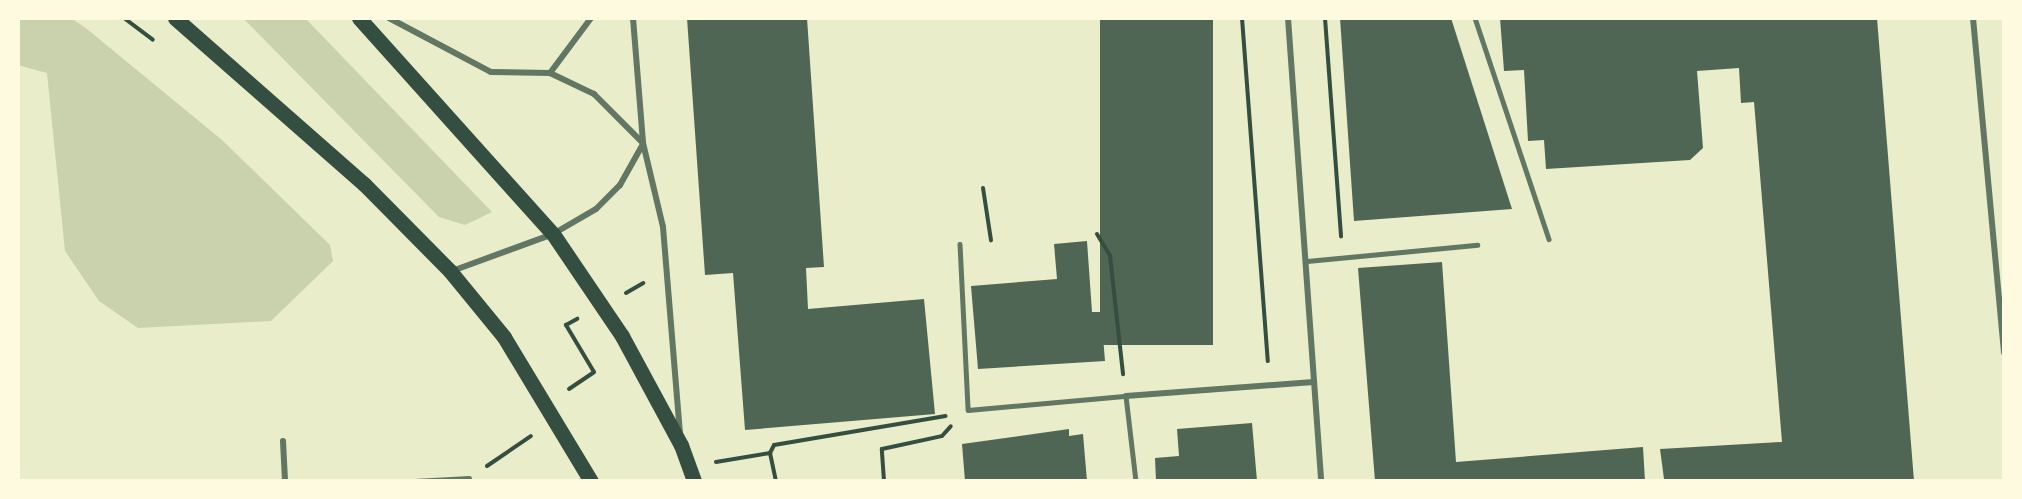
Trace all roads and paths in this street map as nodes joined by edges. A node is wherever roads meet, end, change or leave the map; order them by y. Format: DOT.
graph roads {
  1 [pos="124,18"];
  2 [pos="175,18"];
  3 [pos="359,18"];
  4 [pos="389,18"];
  5 [pos="591,18"];
  6 [pos="633,18"];
  7 [pos="1242,18"];
  8 [pos="1288,18"];
  9 [pos="1325,18"];
  10 [pos="1475,18"];
  11 [pos="1973,18"];
  12 [pos="162,47"];
  13 [pos="550,73"];
  14 [pos="643,143"];
  15 [pos="983,188"];
  16 [pos="553,234"];
  17 [pos="1097,234"];
  18 [pos="1549,239"];
  19 [pos="991,240"];
  20 [pos="960,244"];
  21 [pos="1477,245"];
  22 [pos="1342,257"];
  23 [pos="1307,261"];
  24 [pos="450,272"];
  25 [pos="2003,331"];
  26 [pos="2004,352"];
  27 [pos="1313,382"];
  28 [pos="1270,385"];
  29 [pos="1126,396"];
  30 [pos="968,410"];
  31 [pos="528,426"];
  32 [pos="532,435"];
  33 [pos="283,441"];
  34 [pos="537,444"];
  35 [pos="681,445"];
  36 [pos="770,453"];
  37 [pos="691,474"];
  38 [pos="469,478"];
  39 [pos="285,481"];
  40 [pos="414,481"];
  41 [pos="591,481"];
  42 [pos="776,481"];
  43 [pos="884,481"];
  44 [pos="1136,481"];
  45 [pos="1321,481"];
  1 -- 12 [label="path"];
  2 -- 24 [label="main road"];
  3 -- 16 [label="main road"];
  4 -- 13 [label="street"];
  5 -- 13 [label="street"];
  6 -- 14 [label="street"];
  7 -- 28 [label="path"];
  8 -- 23 [label="street"];
  9 -- 22 [label="path"];
  10 -- 18 [label="lane"];
  11 -- 25 [label="street"];
  13 -- 14 [label="street"];
  14 -- 16 [label="street"];
  14 -- 35 [label="street"];
  15 -- 19 [label="path"];
  16 -- 24 [label="street"];
  16 -- 35 [label="main road"];
  17 -- 29 [label="path"];
  20 -- 30 [label="lane"];
  21 -- 22 [label="lane"];
  22 -- 23 [label="lane"];
  23 -- 27 [label="street"];
  24 -- 41 [label="main road"];
  25 -- 26 [label="street"];
  27 -- 28 [label="street"];
  27 -- 45 [label="street"];
  28 -- 29 [label="street"];
  29 -- 30 [label="lane"];
  29 -- 44 [label="lane"];
  30 -- 36 [label="path"];
  30 -- 43 [label="path"];
  31 -- 32 [label="path"];
  32 -- 34 [label="path"];
  32 -- 38 [label="path"];
  33 -- 39 [label="street"];
  35 -- 37 [label="main road"];
  36 -- 37 [label="path"];
  36 -- 42 [label="path"];
  38 -- 40 [label="lane"];
}
